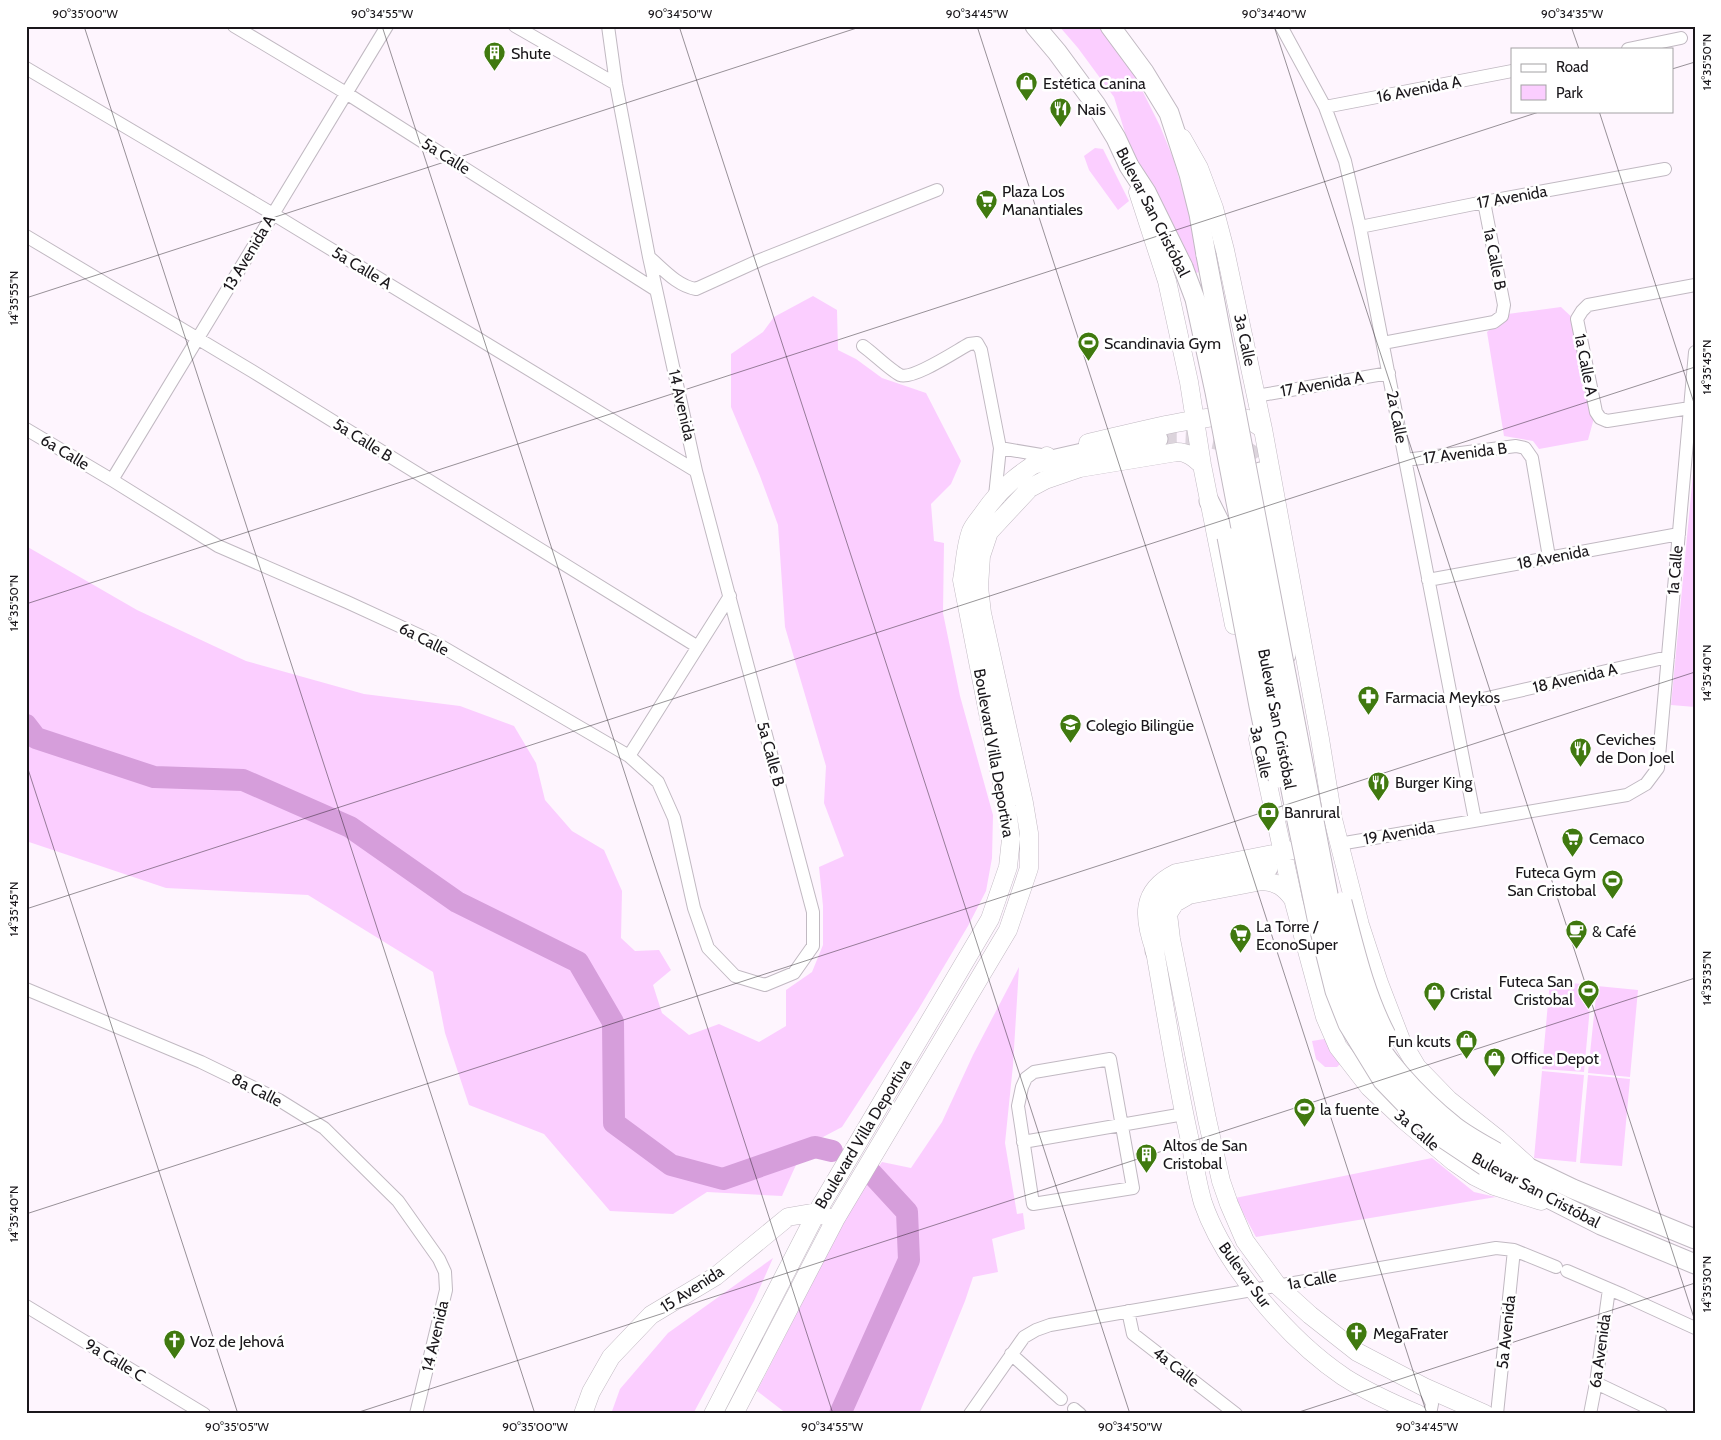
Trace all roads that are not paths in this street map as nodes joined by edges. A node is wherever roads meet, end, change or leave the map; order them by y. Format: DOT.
graph roads {
  1 [pos="234,26"];
  2 [pos="387,26"];
  3 [pos="515,26"];
  4 [pos="608,26"];
  5 [pos="1035,26"];
  6 [pos="1110,26"];
  7 [pos="1281,26"];
  8 [pos="1682,38"];
  9 [pos="1633,48"];
  10 [pos="26,68"];
  11 [pos="1511,71"];
  12 [pos="616,84"];
  13 [pos="346,93"];
  14 [pos="1325,107"];
  15 [pos="1169,113"];
  16 [pos="1129,166"];
  17 [pos="1665,169"];
  18 [pos="937,190"];
  19 [pos="1484,202"];
  20 [pos="273,214"];
  21 [pos="1360,227"];
  22 [pos="26,236"];
  23 [pos="649,256"];
  24 [pos="1695,285"];
  25 [pos="656,290"];
  26 [pos="197,339"];
  27 [pos="1383,344"];
  28 [pos="863,346"];
  29 [pos="1247,350"];
  30 [pos="1695,352"];
  31 [pos="1388,373"];
  32 [pos="1189,382"];
  33 [pos="1256,396"];
  34 [pos="1690,408"];
  35 [pos="1195,420"];
  36 [pos="26,429"];
  37 [pos="1263,429"];
  38 [pos="1158,439"];
  39 [pos="1000,448"];
  40 [pos="1040,460"];
  41 [pos="1405,460"];
  42 [pos="1202,465"];
  43 [pos="696,471"];
  44 [pos="1260,472"];
  45 [pos="112,480"];
  46 [pos="995,496"];
  47 [pos="1209,501"];
  48 [pos="1679,534"];
  49 [pos="1549,557"];
  50 [pos="1428,580"];
  51 [pos="730,596"];
  52 [pos="698,647"];
  53 [pos="1668,656"];
  54 [pos="986,665"];
  55 [pos="1284,668"];
  56 [pos="1483,699"];
  57 [pos="1313,703"];
  58 [pos="1256,729"];
  59 [pos="630,756"];
  60 [pos="1646,784"];
  61 [pos="1296,816"];
  62 [pos="1475,820"];
  63 [pos="1339,844"];
  64 [pos="1283,852"];
  65 [pos="1268,868"];
  66 [pos="1154,888"];
  67 [pos="1292,899"];
  68 [pos="1342,902"];
  69 [pos="708,948"];
  70 [pos="1155,951"];
  71 [pos="1379,983"];
  72 [pos="26,989"];
  73 [pos="1325,1017"];
  74 [pos="1397,1069"];
  75 [pos="1184,1114"];
  76 [pos="1122,1125"];
  77 [pos="1023,1142"];
  78 [pos="1491,1159"];
  79 [pos="1530,1168"];
  80 [pos="817,1212"];
  81 [pos="1576,1212"];
  82 [pos="835,1220"];
  83 [pos="1695,1239"];
  84 [pos="1514,1250"];
  85 [pos="439,1259"];
  86 [pos="1695,1264"];
  87 [pos="1278,1286"];
  88 [pos="1609,1289"];
  89 [pos="1253,1290"];
  90 [pos="26,1306"];
  91 [pos="1128,1311"];
  92 [pos="1695,1328"];
  93 [pos="1011,1354"];
  94 [pos="1596,1383"];
  95 [pos="1424,1387"];
  96 [pos="1062,1399"];
  97 [pos="1403,1410"];
  98 [pos="204,1414"];
  99 [pos="416,1414"];
  100 [pos="583,1414"];
  101 [pos="712,1414"];
  102 [pos="734,1414"];
  103 [pos="970,1414"];
  104 [pos="1236,1414"];
  105 [pos="1418,1414"];
  106 [pos="1430,1414"];
  107 [pos="1485,1414"];
  108 [pos="1497,1414"];
  109 [pos="1590,1414"];
  110 [pos="1661,1414"];
  1 -- 13 [label="street, 5a Calle"];
  2 -- 13 [label="street, 13 Avenida A"];
  3 -- 12 [label="street"];
  4 -- 12 [label="street, 14 Avenida"];
  5 -- 16 [label="main road, Bulevar San Cristóbal"];
  6 -- 15 [label="main road, Bulevar San Cristóbal"];
  7 -- 14 [label="street, 2a Calle"];
  8 -- 9 [label="street"];
  10 -- 20 [label="street, 5a Calle A"];
  11 -- 14 [label="street, 16 Avenida A"];
  12 -- 23 [label="street, 14 Avenida"];
  13 -- 20 [label="street, 13 Avenida A"];
  13 -- 25 [label="street, 5a Calle"];
  14 -- 21 [label="street, 2a Calle"];
  15 -- 29 [label="main road, 3a Calle"];
  15 -- 55 [label="main road, Bulevar San Cristóbal, bridge"];
  16 -- 32 [label="main road, 3a Calle"];
  16 -- 61 [label="main road, Bulevar San Cristóbal, bridge"];
  17 -- 19 [label="street, 17 Avenida"];
  18 -- 23 [label="street"];
  19 -- 21 [label="street, 17 Avenida"];
  19 -- 27 [label="street, 1a Calle B"];
  20 -- 26 [label="street, 13 Avenida A"];
  20 -- 43 [label="street, 5a Calle A"];
  21 -- 27 [label="street, 2a Calle"];
  22 -- 26 [label="street, 5a Calle B"];
  23 -- 25 [label="street, 14 Avenida"];
  24 -- 34 [label="street, 1a Calle A"];
  25 -- 43 [label="street, 14 Avenida"];
  26 -- 45 [label="street, 13 Avenida A"];
  26 -- 52 [label="street, 5a Calle B"];
  27 -- 31 [label="street, 2a Calle"];
  28 -- 39 [label="street"];
  29 -- 32 [label="main road"];
  29 -- 33 [label="main road, 3a Calle"];
  30 -- 34 [label="street, 1a Calle"];
  31 -- 33 [label="street, 17 Avenida A"];
  31 -- 41 [label="street, 2a Calle"];
  32 -- 35 [label="main road, 3a Calle"];
  33 -- 37 [label="main road, 3a Calle"];
  34 -- 48 [label="street, 1a Calle"];
  35 -- 37 [label="main road, Boulevard Villa Deportiva"];
  35 -- 40 [label="main road, Boulevard Villa Deportiva"];
  35 -- 42 [label="main road, 3a Calle"];
  36 -- 45 [label="street, 6a Calle"];
  37 -- 57 [label="main road, 3a Calle"];
  38 -- 40 [label="main road"];
  39 -- 40 [label="street"];
  39 -- 46 [label="street"];
  40 -- 46 [label="main road, Boulevard Villa Deportiva"];
  41 -- 49 [label="street, 17 Avenida B"];
  41 -- 50 [label="street, 2a Calle"];
  42 -- 47 [label="main road, 3a Calle"];
  42 -- 54 [label="main road, Boulevard Villa Deportiva"];
  43 -- 51 [label="street, 14 Avenida"];
  44 -- 55 [label="main road, bridge"];
  45 -- 59 [label="street, 6a Calle"];
  46 -- 54 [label="main road, Boulevard Villa Deportiva"];
  47 -- 58 [label="main road, 3a Calle"];
  47 -- 61 [label="main road, bridge"];
  48 -- 49 [label="street, 18 Avenida"];
  48 -- 53 [label="street, 1a Calle"];
  49 -- 50 [label="street, 18 Avenida"];
  50 -- 62 [label="street, 2a Calle"];
  51 -- 52 [label="street"];
  51 -- 69 [label="street, 5a Calle B"];
  52 -- 59 [label="street"];
  53 -- 56 [label="street, 18 Avenida A"];
  53 -- 60 [label="street, 1a Calle"];
  54 -- 80 [label="main road, Boulevard Villa Deportiva"];
  54 -- 82 [label="main road, Boulevard Villa Deportiva"];
  55 -- 74 [label="main road, Bulevar San Cristóbal, bridge"];
  57 -- 58 [label="main road"];
  57 -- 63 [label="main road, 3a Calle"];
  58 -- 64 [label="main road, 3a Calle"];
  59 -- 69 [label="street, 6a Calle"];
  60 -- 62 [label="street, 19 Avenida"];
  61 -- 78 [label="main road, Bulevar San Cristóbal, bridge"];
  62 -- 63 [label="street, 19 Avenida"];
  63 -- 64 [label="main road, 19 Avenida"];
  63 -- 71 [label="main road, 3a Calle"];
  64 -- 66 [label="main road, 19 Avenida"];
  64 -- 67 [label="main road, 3a Calle"];
  65 -- 70 [label="main road"];
  66 -- 70 [label="main road, Bulevar Sur"];
  67 -- 73 [label="main road, 3a Calle"];
  67 -- 87 [label="main road, Bulevar Sur"];
  68 -- 74 [label="main road, bridge"];
  70 -- 75 [label="main road, Bulevar Sur"];
  71 -- 73 [label="main road"];
  71 -- 79 [label="main road, 3a Calle"];
  72 -- 85 [label="street, 8a Calle"];
  73 -- 81 [label="main road, 3a Calle"];
  74 -- 78 [label="main road, Bulevar San Cristóbal, bridge"];
  75 -- 76 [label="street"];
  75 -- 89 [label="main road, Bulevar Sur"];
  76 -- 77 [label="street"];
  76 -- 77 [label="street"];
  76 -- 77 [label="street"];
  78 -- 79 [label="main road, Bulevar San Cristóbal"];
  78 -- 81 [label="main road, Bulevar San Cristóbal"];
  79 -- 83 [label="main road, Bulevar San Cristóbal"];
  80 -- 82 [label="main road"];
  80 -- 100 [label="main road, 15 Avenida"];
  80 -- 101 [label="main road, Boulevard Villa Deportiva"];
  81 -- 86 [label="main road, Bulevar San Cristóbal"];
  82 -- 102 [label="main road, Boulevard Villa Deportiva"];
  84 -- 87 [label="street, 1a Calle"];
  84 -- 88 [label="street, 1a Calle"];
  84 -- 108 [label="street, 5a Avenida"];
  85 -- 99 [label="street, 14 Avenida"];
  87 -- 89 [label="street, 1a Calle"];
  87 -- 95 [label="main road, Bulevar Sur"];
  88 -- 92 [label="street, 1a Calle"];
  88 -- 94 [label="street, 6a Avenida"];
  89 -- 91 [label="street, 1a Calle"];
  89 -- 97 [label="main road, Bulevar Sur"];
  90 -- 98 [label="street, 9a Calle C"];
  91 -- 93 [label="street, 1a Calle"];
  91 -- 104 [label="street, 4a Calle"];
  93 -- 96 [label="street"];
  93 -- 103 [label="street"];
  94 -- 109 [label="street, 6a Avenida"];
  94 -- 110 [label="street"];
  95 -- 106 [label="street"];
  95 -- 107 [label="main road, Bulevar Sur"];
  97 -- 105 [label="main road, Bulevar Sur"];
}
